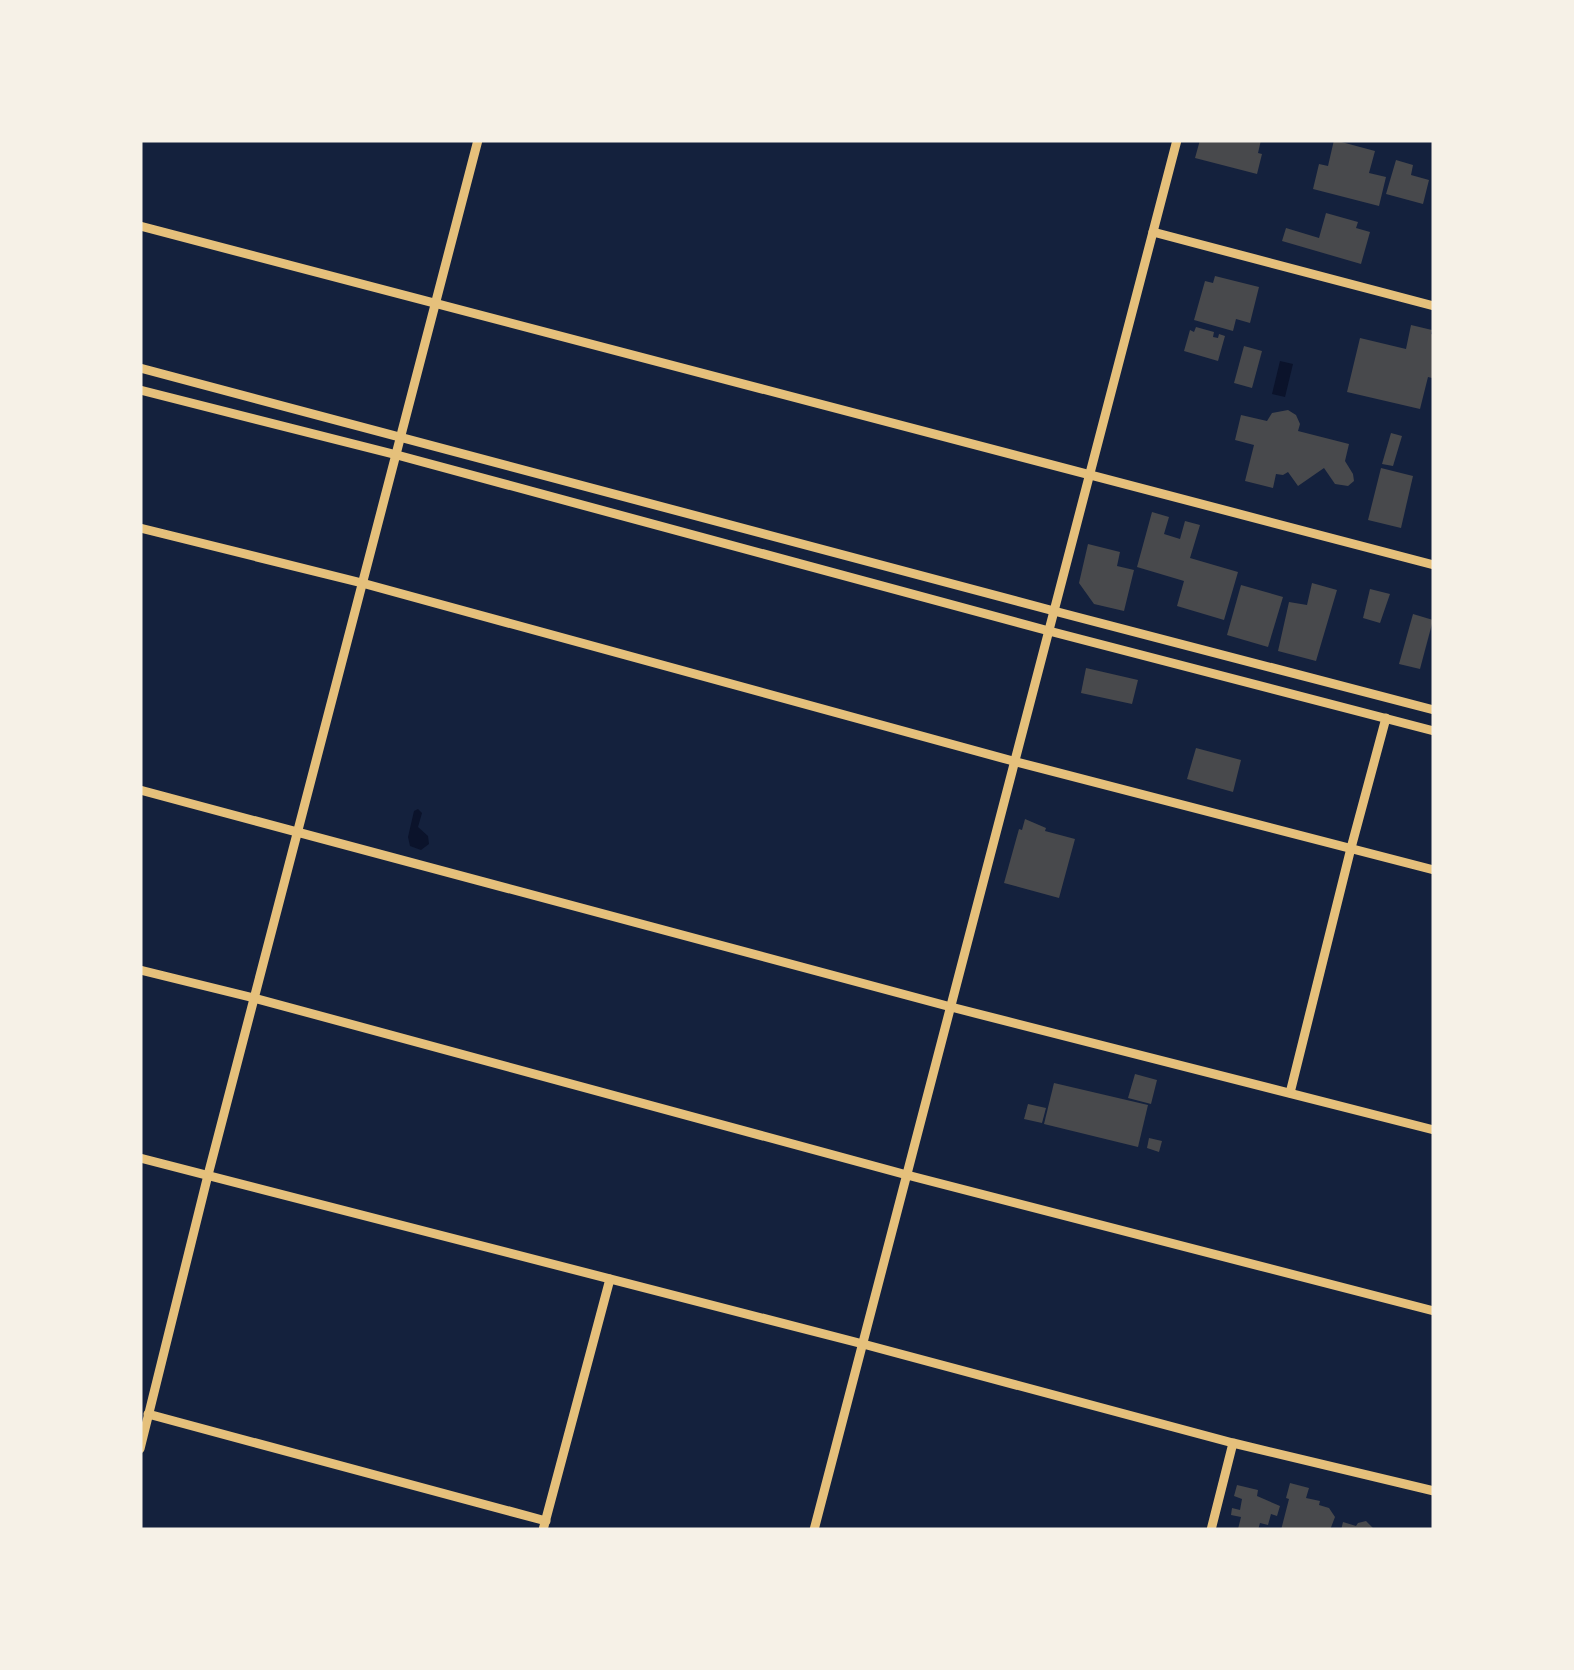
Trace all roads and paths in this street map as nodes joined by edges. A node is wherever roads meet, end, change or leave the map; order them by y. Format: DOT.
graph roads {
  1 [pos="478,140"];
  2 [pos="1177,140"];
  3 [pos="140,226"];
  4 [pos="1153,232"];
  5 [pos="434,304"];
  6 [pos="1434,306"];
  7 [pos="140,368"];
  8 [pos="140,390"];
  9 [pos="402,436"];
  10 [pos="398,455"];
  11 [pos="1090,476"];
  12 [pos="140,528"];
  13 [pos="1434,565"];
  14 [pos="362,583"];
  15 [pos="1054,611"];
  16 [pos="1049,631"];
  17 [pos="1434,710"];
  18 [pos="1386,718"];
  19 [pos="1434,730"];
  20 [pos="1013,761"];
  21 [pos="140,790"];
  22 [pos="299,831"];
  23 [pos="1350,848"];
  24 [pos="1434,870"];
  25 [pos="140,970"];
  26 [pos="254,998"];
  27 [pos="950,1006"];
  28 [pos="1290,1093"];
  29 [pos="1434,1130"];
  30 [pos="140,1158"];
  31 [pos="208,1175"];
  32 [pos="906,1175"];
  33 [pos="610,1279"];
  34 [pos="1434,1311"];
  35 [pos="864,1344"];
  36 [pos="140,1391"];
  37 [pos="153,1394"];
  38 [pos="148,1414"];
  39 [pos="1233,1442"];
  40 [pos="140,1448"];
  41 [pos="1434,1491"];
  42 [pos="545,1526"];
  43 [pos="814,1530"];
  44 [pos="1211,1530"];
  1 -- 5 [label="street"];
  2 -- 4 [label="street"];
  3 -- 5 [label="street"];
  4 -- 6 [label="street"];
  4 -- 11 [label="street"];
  5 -- 9 [label="street"];
  5 -- 11 [label="street"];
  7 -- 9 [label="street"];
  8 -- 10 [label="street"];
  9 -- 10 [label="street"];
  9 -- 15 [label="street"];
  10 -- 14 [label="street"];
  10 -- 16 [label="street"];
  11 -- 13 [label="street"];
  11 -- 15 [label="street"];
  12 -- 14 [label="street"];
  14 -- 20 [label="street"];
  14 -- 22 [label="street"];
  15 -- 16 [label="street"];
  15 -- 17 [label="street"];
  16 -- 18 [label="street"];
  16 -- 20 [label="street"];
  18 -- 19 [label="street"];
  18 -- 23 [label="street"];
  20 -- 23 [label="street"];
  20 -- 27 [label="street"];
  21 -- 22 [label="street"];
  22 -- 26 [label="street"];
  22 -- 27 [label="street"];
  23 -- 24 [label="street"];
  23 -- 28 [label="street"];
  25 -- 26 [label="street"];
  26 -- 31 [label="street"];
  26 -- 32 [label="street"];
  27 -- 28 [label="street"];
  27 -- 32 [label="street"];
  28 -- 29 [label="street"];
  30 -- 31 [label="street"];
  31 -- 33 [label="street"];
  31 -- 37 [label="street"];
  32 -- 34 [label="street"];
  32 -- 35 [label="street"];
  33 -- 35 [label="street"];
  33 -- 42 [label="street"];
  35 -- 39 [label="street"];
  35 -- 43 [label="street"];
  36 -- 37 [label="street"];
  37 -- 38 [label="street"];
  38 -- 40 [label="street"];
  38 -- 42 [label="street"];
  39 -- 41 [label="street"];
  39 -- 44 [label="street"];
}
